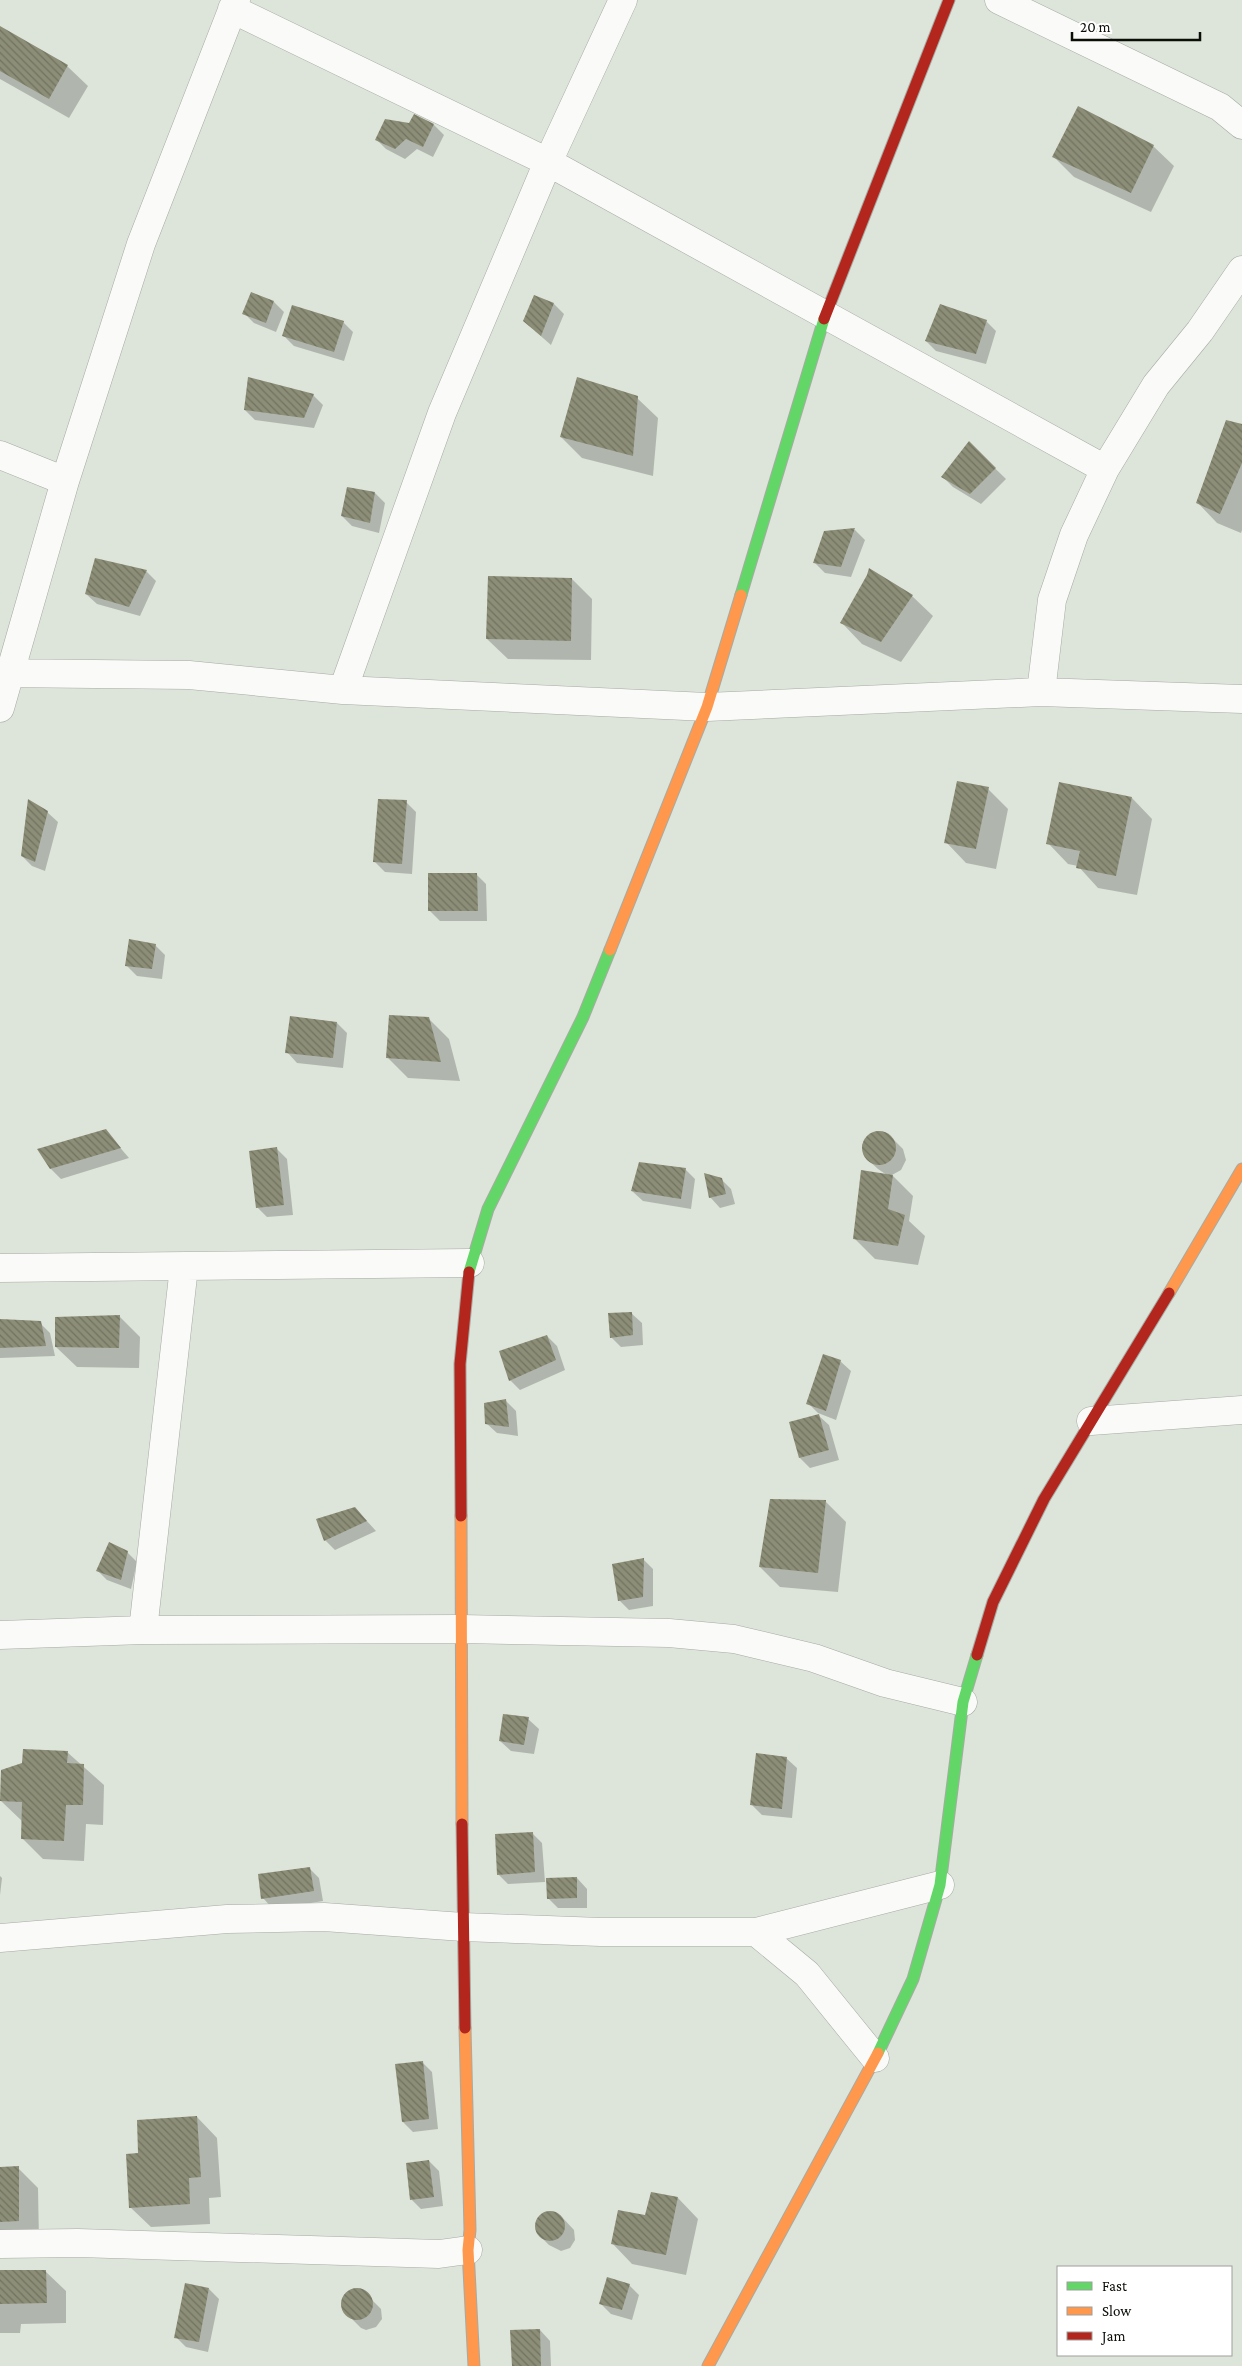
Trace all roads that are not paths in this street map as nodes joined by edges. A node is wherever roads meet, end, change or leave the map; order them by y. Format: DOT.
graph roads {
  1 [pos="623,0"];
  2 [pos="950,0"];
  3 [pos="998,0"];
  4 [pos="234,4"];
  5 [pos="1242,125"];
  6 [pos="548,162"];
  7 [pos="1242,270"];
  8 [pos="826,313"];
  9 [pos="0,455"];
  10 [pos="1105,469"];
  11 [pos="65,481"];
  12 [pos="5,674"];
  13 [pos="343,690"];
  14 [pos="1041,692"];
  15 [pos="1242,699"];
  16 [pos="707,707"];
  17 [pos="0,708"];
  18 [pos="1242,1169"];
  19 [pos="470,1263"];
  20 [pos="184,1267"];
  21 [pos="0,1268"];
  22 [pos="1235,1407"];
  23 [pos="1091,1421"];
  24 [pos="461,1629"];
  25 [pos="143,1630"];
  26 [pos="0,1635"];
  27 [pos="963,1702"];
  28 [pos="940,1885"];
  29 [pos="463,1927"];
  30 [pos="756,1932"];
  31 [pos="0,1938"];
  32 [pos="875,2058"];
  33 [pos="0,2244"];
  34 [pos="468,2250"];
  35 [pos="474,2366"];
  36 [pos="708,2366"];
  1 -- 6 [label="street"];
  2 -- 8 [label="street"];
  3 -- 5 [label="street"];
  4 -- 6 [label="street"];
  4 -- 11 [label="street"];
  6 -- 8 [label="street"];
  6 -- 13 [label="street"];
  7 -- 10 [label="street"];
  8 -- 10 [label="street"];
  8 -- 16 [label="street"];
  9 -- 11 [label="street"];
  10 -- 14 [label="street"];
  11 -- 12 [label="street"];
  12 -- 13 [label="street"];
  12 -- 17 [label="street"];
  13 -- 16 [label="street"];
  14 -- 15 [label="street"];
  14 -- 16 [label="street"];
  16 -- 19 [label="street"];
  18 -- 23 [label="street"];
  19 -- 20 [label="street"];
  19 -- 24 [label="street"];
  20 -- 21 [label="street"];
  20 -- 25 [label="street"];
  22 -- 23 [label="street"];
  23 -- 27 [label="street"];
  24 -- 25 [label="street"];
  24 -- 27 [label="street"];
  24 -- 29 [label="street"];
  25 -- 26 [label="street"];
  27 -- 28 [label="street"];
  28 -- 30 [label="street"];
  28 -- 32 [label="street"];
  29 -- 30 [label="street"];
  29 -- 31 [label="street"];
  29 -- 34 [label="street"];
  30 -- 32 [label="street"];
  32 -- 36 [label="street"];
  33 -- 34 [label="street"];
  34 -- 35 [label="street"];
}
